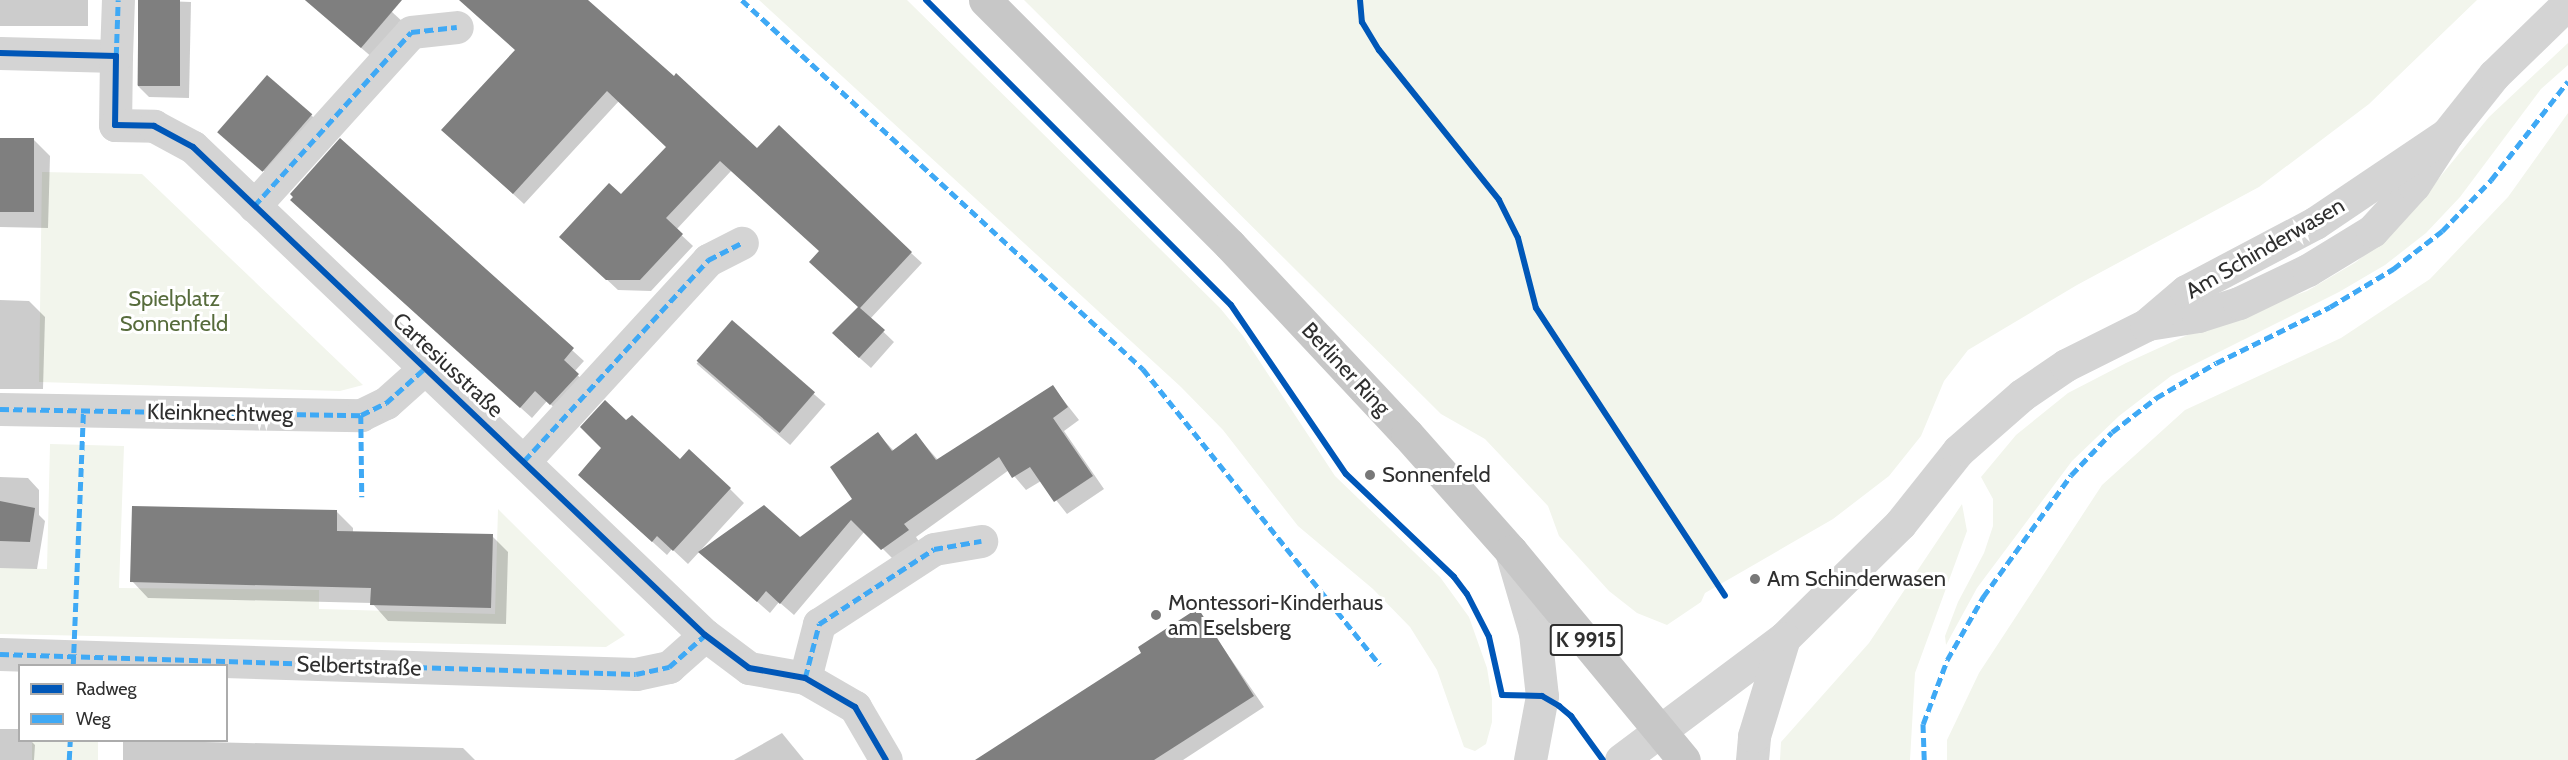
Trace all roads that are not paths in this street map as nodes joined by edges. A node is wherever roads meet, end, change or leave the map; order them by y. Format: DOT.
graph roads {
  1 [pos="118,0"];
  2 [pos="985,0"];
  3 [pos="2568,3"];
  4 [pos="457,27"];
  5 [pos="0,53"];
  6 [pos="116,56"];
  7 [pos="254,206"];
  8 [pos="742,243"];
  9 [pos="424,369"];
  10 [pos="0,409"];
  11 [pos="524,461"];
  12 [pos="981,541"];
  13 [pos="1511,551"];
  14 [pos="705,635"];
  15 [pos="1784,638"];
  16 [pos="0,654"];
  17 [pos="804,678"];
  18 [pos="1660,729"];
  19 [pos="886,760"];
  20 [pos="1530,760"];
  21 [pos="1621,760"];
  22 [pos="1684,760"];
  23 [pos="1752,760"];
  1 -- 6 [label="street, Cartesiusstraße"];
  2 -- 13 [label="main road, Berliner Ring / K 9915"];
  3 -- 15 [label="street, Am Schinderwasen"];
  4 -- 7 [label="street"];
  5 -- 6 [label="street"];
  6 -- 7 [label="street, Cartesiusstraße"];
  7 -- 9 [label="street, Cartesiusstraße"];
  8 -- 11 [label="street"];
  9 -- 10 [label="street, Kleinknechtweg"];
  9 -- 11 [label="street, Cartesiusstraße"];
  11 -- 14 [label="street, Cartesiusstraße"];
  12 -- 17 [label="street"];
  13 -- 18 [label="main road, Berliner Ring / K 9915"];
  13 -- 20 [label="street"];
  14 -- 16 [label="street, Selbertstraße"];
  14 -- 17 [label="street, Cartesiusstraße"];
  15 -- 18 [label="street, Am Schinderwasen"];
  15 -- 23 [label="street"];
  17 -- 19 [label="street, Cartesiusstraße"];
  18 -- 21 [label="street, Am Schinderwasen"];
  18 -- 22 [label="main road, Berliner Ring / K 9915"];
}
